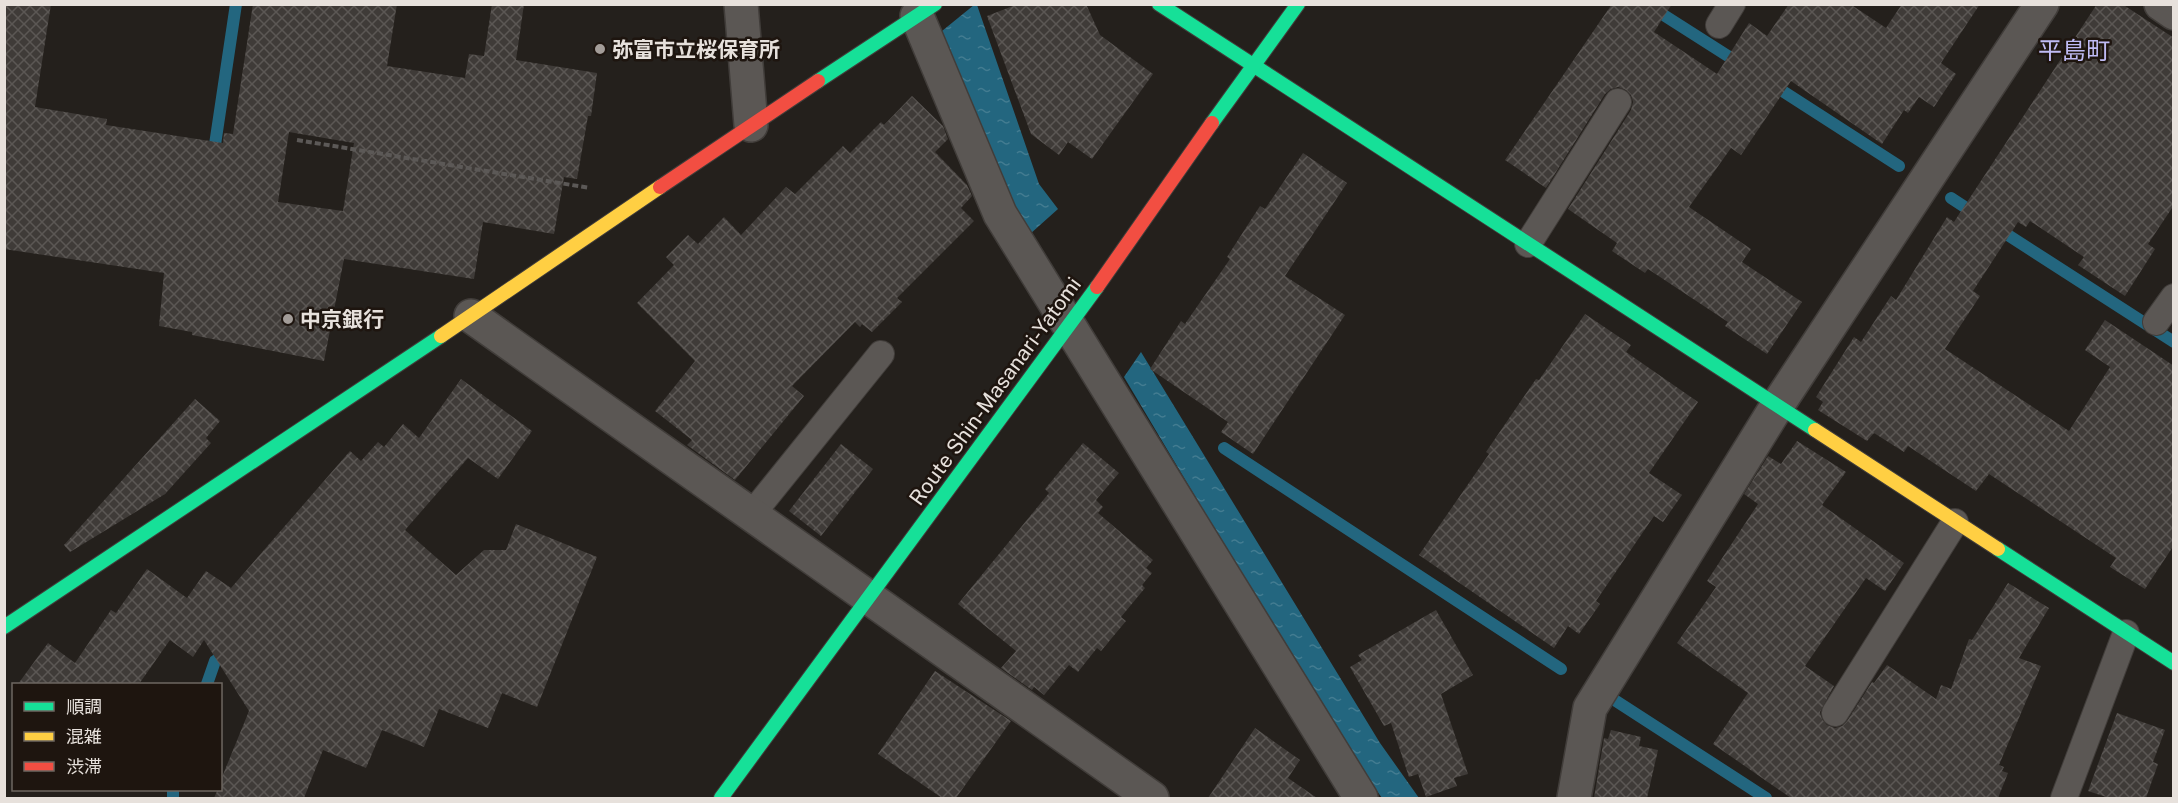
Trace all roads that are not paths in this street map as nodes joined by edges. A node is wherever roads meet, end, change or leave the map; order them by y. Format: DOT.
graph roads {
  1 [pos="741,4"];
  2 [pos="1159,4"];
  3 [pos="1298,4"];
  4 [pos="2042,4"];
  5 [pos="2161,4"];
  6 [pos="926,10"];
  7 [pos="2174,13"];
  8 [pos="1253,64"];
  9 [pos="1618,102"];
  10 [pos="751,125"];
  11 [pos="1528,244"];
  12 [pos="2174,297"];
  13 [pos="471,316"];
  14 [pos="2157,322"];
  15 [pos="1069,327"];
  16 [pos="881,354"];
  17 [pos="1777,406"];
  18 [pos="752,514"];
  19 [pos="1955,522"];
  20 [pos="869,597"];
  21 [pos="4,627"];
  22 [pos="2126,633"];
  23 [pos="2174,663"];
  24 [pos="1835,713"];
  25 [pos="721,798"];
  26 [pos="1152,798"];
  27 [pos="1360,798"];
  28 [pos="1574,798"];
  29 [pos="2064,798"];
  1 -- 10 [label="street"];
  2 -- 8 [label="street"];
  3 -- 8 [label="street, Route Shin-Masanari-Yatomi"];
  4 -- 17 [label="street"];
  5 -- 7 [label="street"];
  6 -- 10 [label="street"];
  6 -- 15 [label="street"];
  8 -- 11 [label="street"];
  8 -- 15 [label="street, Route Shin-Masanari-Yatomi"];
  9 -- 11 [label="lane"];
  10 -- 13 [label="street"];
  11 -- 17 [label="street"];
  12 -- 14 [label="lane"];
  13 -- 18 [label="street"];
  13 -- 21 [label="street"];
  15 -- 20 [label="street, Route Shin-Masanari-Yatomi"];
  15 -- 27 [label="street"];
  16 -- 18 [label="lane"];
  17 -- 19 [label="street"];
  17 -- 28 [label="street"];
  18 -- 20 [label="street"];
  19 -- 22 [label="street"];
  19 -- 24 [label="lane"];
  20 -- 25 [label="street, Route Shin-Masanari-Yatomi"];
  20 -- 26 [label="street"];
  22 -- 23 [label="street"];
  22 -- 29 [label="lane"];
}
